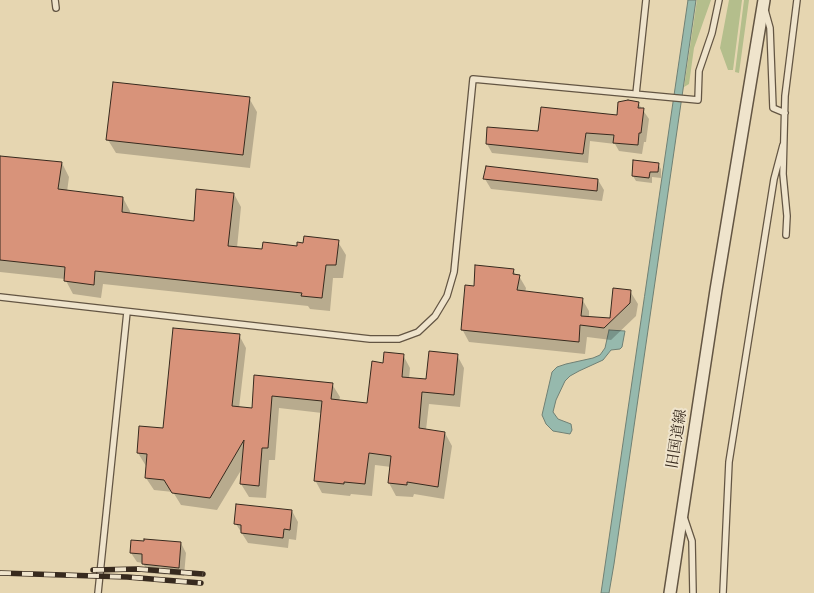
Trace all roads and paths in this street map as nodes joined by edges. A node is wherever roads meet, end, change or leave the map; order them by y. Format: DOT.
graph roads {
  1 [pos="55,0"];
  2 [pos="646,0"];
  3 [pos="719,0"];
  4 [pos="797,0"];
  5 [pos="764,3"];
  6 [pos="56,8"];
  7 [pos="636,94"];
  8 [pos="784,113"];
  9 [pos="783,145"];
  10 [pos="786,235"];
  11 [pos="0,298"];
  12 [pos="127,312"];
  13 [pos="682,512"];
  14 [pos="671,590"];
  15 [pos="98,593"];
  16 [pos="694,593"];
  17 [pos="722,593"];
  1 -- 6 [label="lane"];
  2 -- 7 [label="lane"];
  3 -- 7 [label="lane"];
  4 -- 8 [label="lane"];
  5 -- 8 [label="lane"];
  5 -- 13 [label="street, 旧国道線"];
  7 -- 12 [label="lane"];
  8 -- 9 [label="lane"];
  9 -- 10 [label="lane"];
  9 -- 17 [label="lane"];
  11 -- 12 [label="lane"];
  12 -- 15 [label="lane"];
  13 -- 14 [label="street, 旧国道線"];
  13 -- 16 [label="lane"];
}
